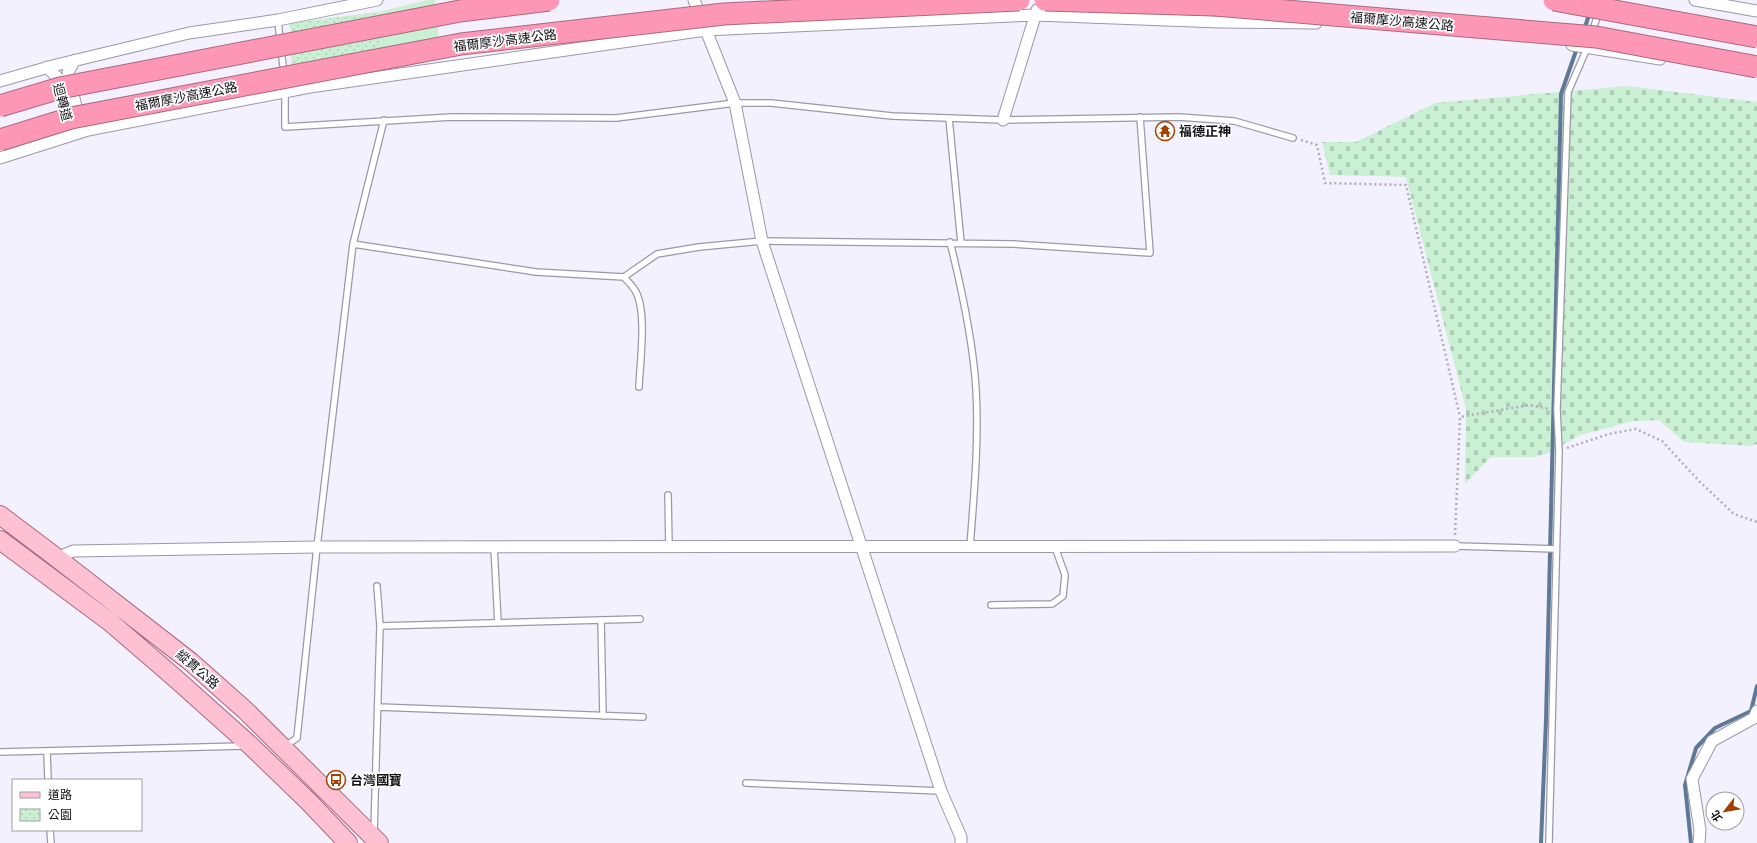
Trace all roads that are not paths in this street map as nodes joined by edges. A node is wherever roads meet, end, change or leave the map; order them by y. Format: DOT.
graph roads {
  1 [pos="377,0"];
  2 [pos="549,0"];
  3 [pos="694,0"];
  4 [pos="1019,0"];
  5 [pos="1040,0"];
  6 [pos="1554,0"];
  7 [pos="1603,0"];
  8 [pos="1695,0"];
  9 [pos="1040,8"];
  10 [pos="1757,11"];
  11 [pos="278,20"];
  12 [pos="706,30"];
  13 [pos="1757,37"];
  14 [pos="1587,47"];
  15 [pos="75,60"];
  16 [pos="1757,67"];
  17 [pos="48,68"];
  18 [pos="1757,76"];
  19 [pos="0,81"];
  20 [pos="286,92"];
  21 [pos="735,103"];
  22 [pos="0,106"];
  23 [pos="1140,117"];
  24 [pos="949,118"];
  25 [pos="384,120"];
  26 [pos="1003,120"];
  27 [pos="88,130"];
  28 [pos="63,138"];
  29 [pos="1293,138"];
  30 [pos="0,140"];
  31 [pos="0,158"];
  32 [pos="762,240"];
  33 [pos="950,242"];
  34 [pos="961,243"];
  35 [pos="353,244"];
  36 [pos="624,277"];
  37 [pos="638,387"];
  38 [pos="668,495"];
  39 [pos="0,515"];
  40 [pos="0,540"];
  41 [pos="1455,546"];
  42 [pos="317,547"];
  43 [pos="494,547"];
  44 [pos="669,547"];
  45 [pos="861,547"];
  46 [pos="970,547"];
  47 [pos="1055,547"];
  48 [pos="1556,549"];
  49 [pos="57,558"];
  50 [pos="377,586"];
  51 [pos="991,605"];
  52 [pos="640,619"];
  53 [pos="601,620"];
  54 [pos="498,623"];
  55 [pos="380,626"];
  56 [pos="378,708"];
  57 [pos="1757,710"];
  58 [pos="603,716"];
  59 [pos="643,717"];
  60 [pos="255,746"];
  61 [pos="278,748"];
  62 [pos="47,751"];
  63 [pos="0,752"];
  64 [pos="48,779"];
  65 [pos="746,783"];
  66 [pos="941,791"];
  67 [pos="50,831"];
  68 [pos="375,841"];
  69 [pos="51,843"];
  70 [pos="348,843"];
  71 [pos="961,843"];
  72 [pos="1549,843"];
  73 [pos="1699,843"];
  1 -- 11 [label="street"];
  2 -- 22 [label="highway, bridge"];
  3 -- 12 [label="street"];
  4 -- 30 [label="highway, 福爾摩沙高速公路, bridge"];
  5 -- 9 [label="street"];
  6 -- 13 [label="highway, bridge"];
  7 -- 14 [label="lane"];
  8 -- 10 [label="street"];
  9 -- 12 [label="street"];
  9 -- 14 [label="street"];
  9 -- 16 [label="highway, 福爾摩沙高速公路, bridge"];
  9 -- 26 [label="street"];
  11 -- 15 [label="street"];
  11 -- 20 [label="lane"];
  12 -- 20 [label="street"];
  12 -- 21 [label="street"];
  14 -- 18 [label="street"];
  14 -- 48 [label="lane"];
  15 -- 17 [label="street"];
  15 -- 27 [label="street, 迴轉道"];
  17 -- 19 [label="street"];
  17 -- 28 [label="street, 迴轉道"];
  20 -- 25 [label="lane"];
  20 -- 27 [label="street"];
  21 -- 24 [label="lane"];
  21 -- 25 [label="lane"];
  21 -- 32 [label="street"];
  23 -- 26 [label="lane"];
  23 -- 29 [label="lane"];
  23 -- 34 [label="lane"];
  24 -- 26 [label="lane"];
  24 -- 34 [label="lane"];
  25 -- 35 [label="lane"];
  27 -- 28 [label="street"];
  28 -- 31 [label="street"];
  32 -- 33 [label="lane"];
  32 -- 36 [label="lane"];
  32 -- 45 [label="street"];
  33 -- 34 [label="lane"];
  33 -- 46 [label="lane"];
  35 -- 36 [label="lane"];
  35 -- 42 [label="lane"];
  36 -- 37 [label="lane"];
  38 -- 44 [label="lane"];
  39 -- 49 [label="main road, 縱貫公路"];
  40 -- 60 [label="main road, 縱貫公路"];
  41 -- 47 [label="street"];
  41 -- 48 [label="lane"];
  42 -- 43 [label="street"];
  42 -- 49 [label="street"];
  42 -- 61 [label="lane"];
  43 -- 44 [label="street"];
  43 -- 54 [label="lane"];
  44 -- 45 [label="street"];
  45 -- 46 [label="street"];
  45 -- 66 [label="street"];
  46 -- 47 [label="street"];
  47 -- 51 [label="lane"];
  48 -- 72 [label="lane"];
  49 -- 61 [label="main road, 縱貫公路"];
  50 -- 55 [label="lane"];
  52 -- 53 [label="lane"];
  53 -- 54 [label="lane"];
  53 -- 58 [label="lane"];
  54 -- 55 [label="lane"];
  55 -- 56 [label="lane"];
  56 -- 58 [label="lane"];
  56 -- 68 [label="lane"];
  57 -- 73 [label="street"];
  58 -- 59 [label="lane"];
  60 -- 62 [label="lane"];
  60 -- 70 [label="main road, 縱貫公路"];
  61 -- 68 [label="main road, 縱貫公路"];
  62 -- 63 [label="lane"];
  62 -- 64 [label="lane"];
  65 -- 66 [label="lane"];
  66 -- 71 [label="street"];
  67 -- 69 [label="lane"];
}
